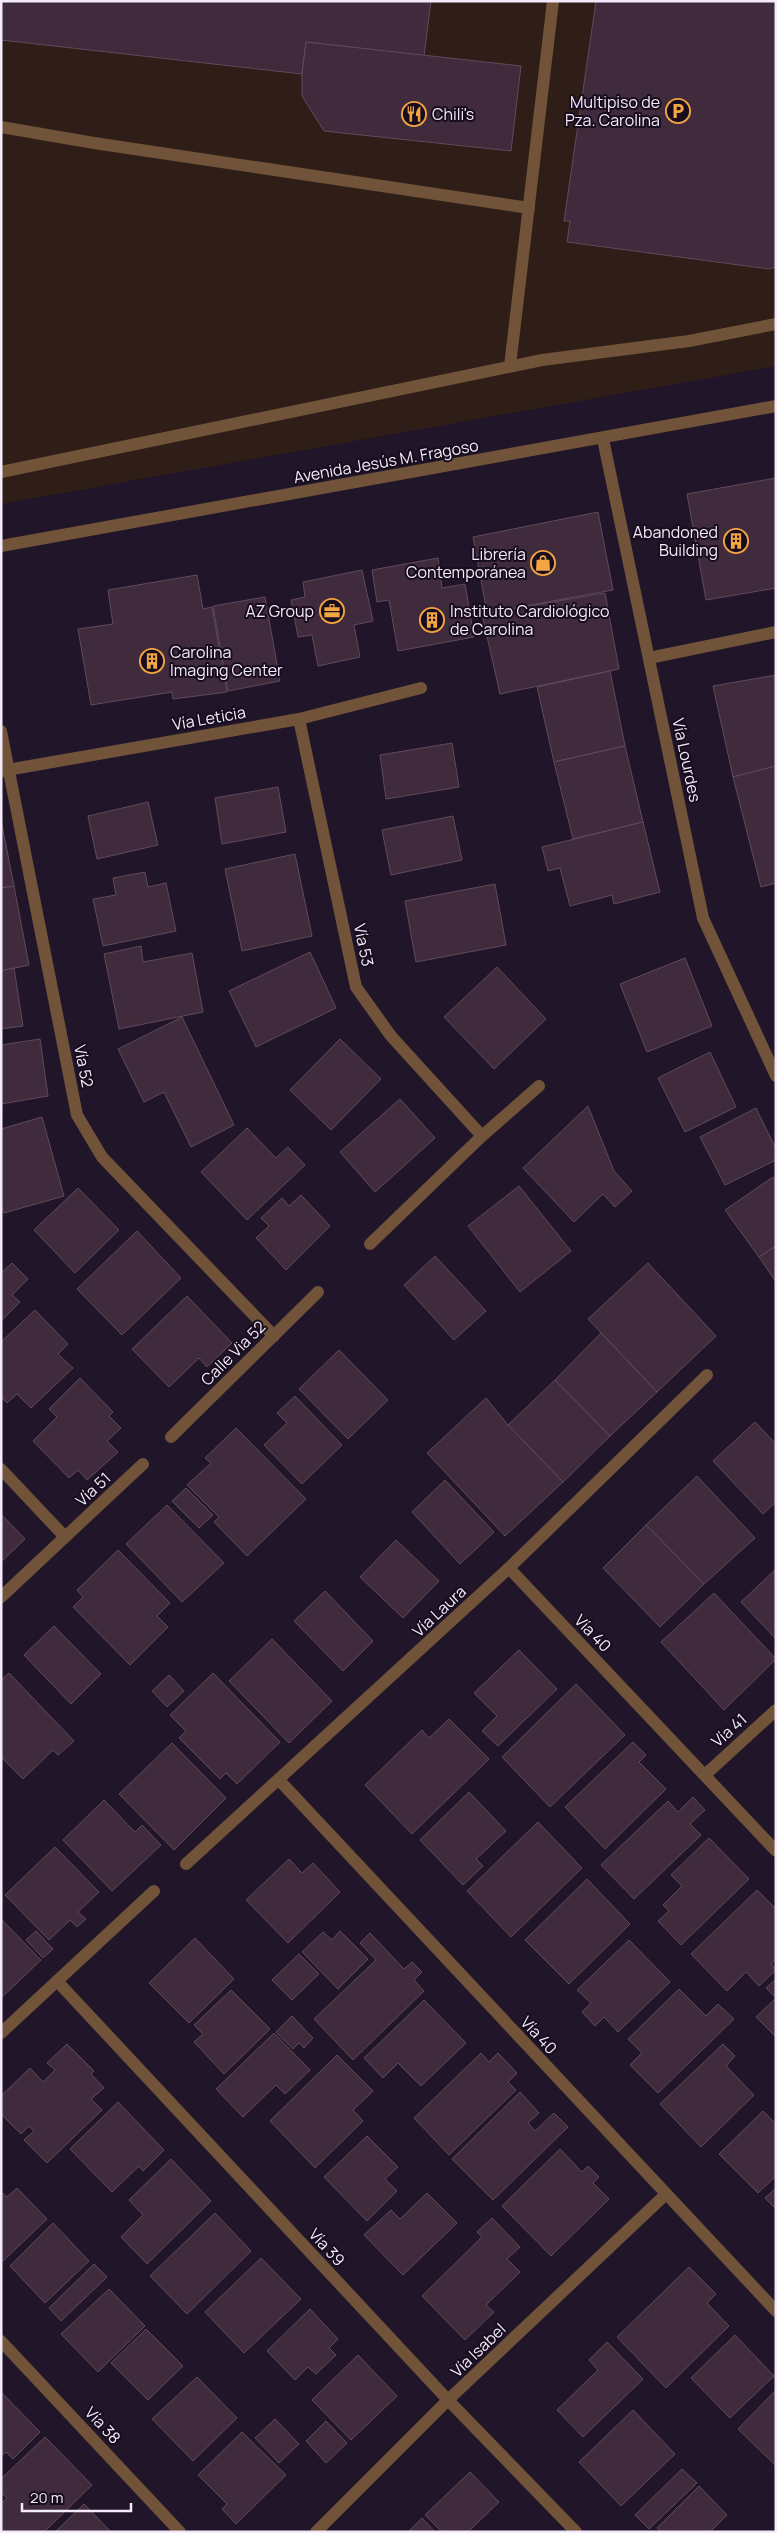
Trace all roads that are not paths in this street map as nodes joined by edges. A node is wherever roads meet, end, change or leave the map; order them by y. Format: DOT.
graph roads {
  1 [pos="554,1"];
  2 [pos="1,127"];
  3 [pos="529,208"];
  4 [pos="776,324"];
  5 [pos="510,366"];
  6 [pos="776,406"];
  7 [pos="603,439"];
  8 [pos="1,472"];
  9 [pos="1,546"];
  10 [pos="776,632"];
  11 [pos="649,658"];
  12 [pos="421,688"];
  13 [pos="299,719"];
  14 [pos="1,730"];
  15 [pos="5,770"];
  16 [pos="776,1076"];
  17 [pos="540,1086"];
  18 [pos="482,1136"];
  19 [pos="370,1244"];
  20 [pos="318,1292"];
  21 [pos="274,1336"];
  22 [pos="707,1375"];
  23 [pos="172,1437"];
  24 [pos="143,1464"];
  25 [pos="1,1469"];
  26 [pos="66,1537"];
  27 [pos="509,1568"];
  28 [pos="1,1598"];
  29 [pos="776,1710"];
  30 [pos="705,1775"];
  31 [pos="279,1780"];
  32 [pos="776,1851"];
  33 [pos="186,1864"];
  34 [pos="154,1891"];
  35 [pos="57,1981"];
  36 [pos="1,2033"];
  37 [pos="665,2194"];
  38 [pos="776,2311"];
  39 [pos="1,2340"];
  40 [pos="448,2400"];
  41 [pos="180,2532"];
  42 [pos="316,2532"];
  43 [pos="576,2532"];
  1 -- 3 [label="street"];
  2 -- 3 [label="street"];
  3 -- 5 [label="street"];
  4 -- 5 [label="street"];
  5 -- 8 [label="street"];
  6 -- 7 [label="street, Avenida Jesús M. Fragoso"];
  7 -- 9 [label="street, Avenida Jesús M. Fragoso"];
  7 -- 11 [label="street, Vía Lourdes"];
  10 -- 11 [label="street"];
  11 -- 16 [label="street, Vía Lourdes"];
  12 -- 13 [label="street, Vía Leticia"];
  13 -- 15 [label="street, Vía Leticia"];
  13 -- 18 [label="street, Vía 53"];
  14 -- 15 [label="street, Vía 52"];
  15 -- 21 [label="street, Vía 52"];
  17 -- 18 [label="street"];
  18 -- 19 [label="street"];
  20 -- 21 [label="street, Calle Via 52"];
  21 -- 23 [label="street, Calle Via 52"];
  22 -- 27 [label="street, Vía Laura"];
  24 -- 26 [label="street, Vía 51"];
  25 -- 26 [label="street"];
  26 -- 28 [label="street, Vía 51"];
  27 -- 30 [label="street, Vía 40"];
  27 -- 31 [label="street, Vía Laura"];
  29 -- 30 [label="street, Vía 41"];
  30 -- 32 [label="street, Vía 40"];
  31 -- 33 [label="street, Vía Laura"];
  31 -- 37 [label="street, Vía 40"];
  34 -- 35 [label="street"];
  35 -- 36 [label="street"];
  35 -- 40 [label="street, Vía 39"];
  37 -- 38 [label="street, Vía 40"];
  37 -- 40 [label="street, Vía Isabel"];
  39 -- 41 [label="street, Vía 38"];
  40 -- 42 [label="street, Vía Isabel"];
  40 -- 43 [label="street, Vía 39"];
}
